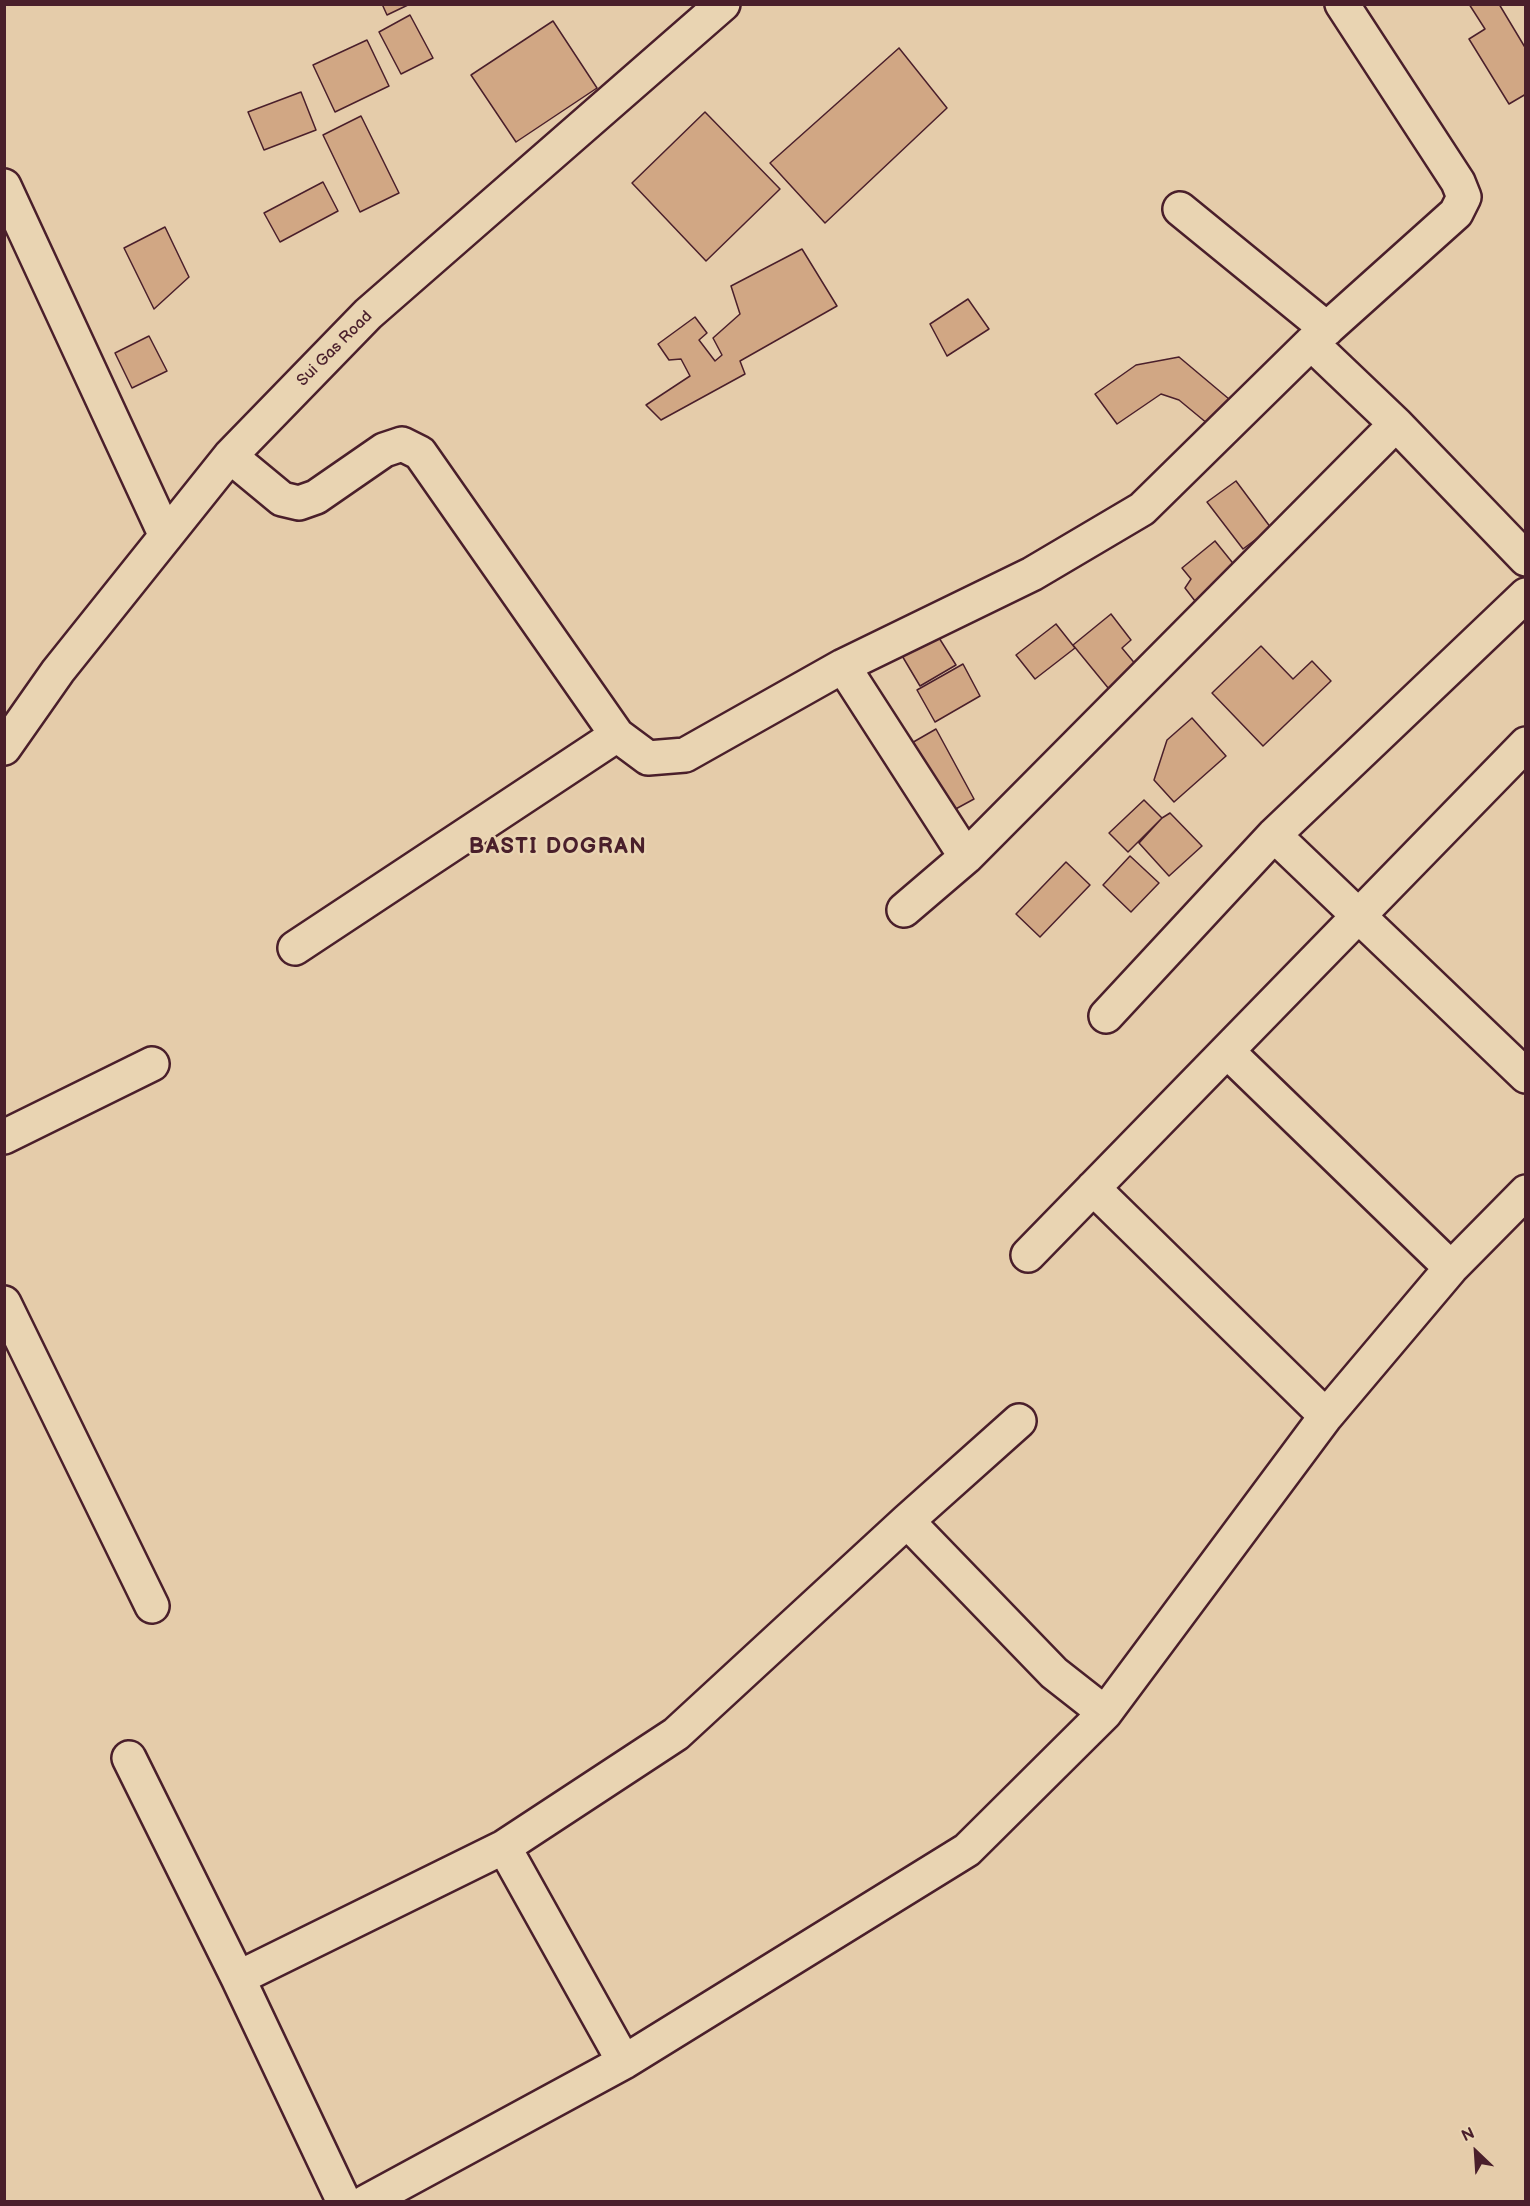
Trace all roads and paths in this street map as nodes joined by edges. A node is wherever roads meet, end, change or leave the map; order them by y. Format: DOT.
graph roads {
  1 [pos="723,4"];
  2 [pos="1342,4"];
  3 [pos="4,186"];
  4 [pos="1180,209"];
  5 [pos="1319,336"];
  6 [pos="1396,424"];
  7 [pos="230,456"];
  8 [pos="166,536"];
  9 [pos="1526,559"];
  10 [pos="1526,595"];
  11 [pos="843,666"];
  12 [pos="616,735"];
  13 [pos="4,748"];
  14 [pos="1523,752"];
  15 [pos="1274,835"];
  16 [pos="966,858"];
  17 [pos="904,910"];
  18 [pos="1359,916"];
  19 [pos="295,948"];
  20 [pos="1106,1016"];
  21 [pos="1227,1050"];
  22 [pos="152,1064"];
  23 [pos="1526,1076"];
  24 [pos="4,1137"];
  25 [pos="1094,1188"];
  26 [pos="1526,1192"];
  27 [pos="1028,1255"];
  28 [pos="1451,1268"];
  29 [pos="4,1303"];
  30 [pos="1326,1416"];
  31 [pos="1020,1421"];
  32 [pos="907,1521"];
  33 [pos="152,1606"];
  34 [pos="1105,1713"];
  35 [pos="129,1758"];
  36 [pos="504,1847"];
  37 [pos="238,1978"];
  38 [pos="624,2062"];
  39 [pos="344,2202"];
  40 [pos="366,2202"];
  1 -- 7 [label="street, Sui Gas Road"];
  2 -- 5 [label="street"];
  3 -- 8 [label="street"];
  4 -- 5 [label="street"];
  5 -- 6 [label="street"];
  5 -- 11 [label="street"];
  6 -- 9 [label="street"];
  6 -- 16 [label="street"];
  7 -- 8 [label="street, Sui Gas Road"];
  7 -- 12 [label="street"];
  8 -- 13 [label="street, Sui Gas Road"];
  10 -- 15 [label="street"];
  11 -- 12 [label="street"];
  11 -- 16 [label="street"];
  12 -- 19 [label="street"];
  14 -- 18 [label="street"];
  15 -- 18 [label="street"];
  15 -- 20 [label="street"];
  16 -- 17 [label="street"];
  18 -- 21 [label="street"];
  18 -- 23 [label="street"];
  21 -- 25 [label="street"];
  21 -- 28 [label="street"];
  22 -- 24 [label="street"];
  25 -- 27 [label="street"];
  25 -- 30 [label="street"];
  26 -- 28 [label="street"];
  28 -- 30 [label="street"];
  29 -- 33 [label="street"];
  30 -- 34 [label="street"];
  31 -- 32 [label="street"];
  32 -- 34 [label="street"];
  32 -- 36 [label="street"];
  34 -- 38 [label="street"];
  35 -- 37 [label="street"];
  36 -- 37 [label="street"];
  36 -- 38 [label="street"];
  37 -- 39 [label="street"];
  38 -- 40 [label="street"];
}
